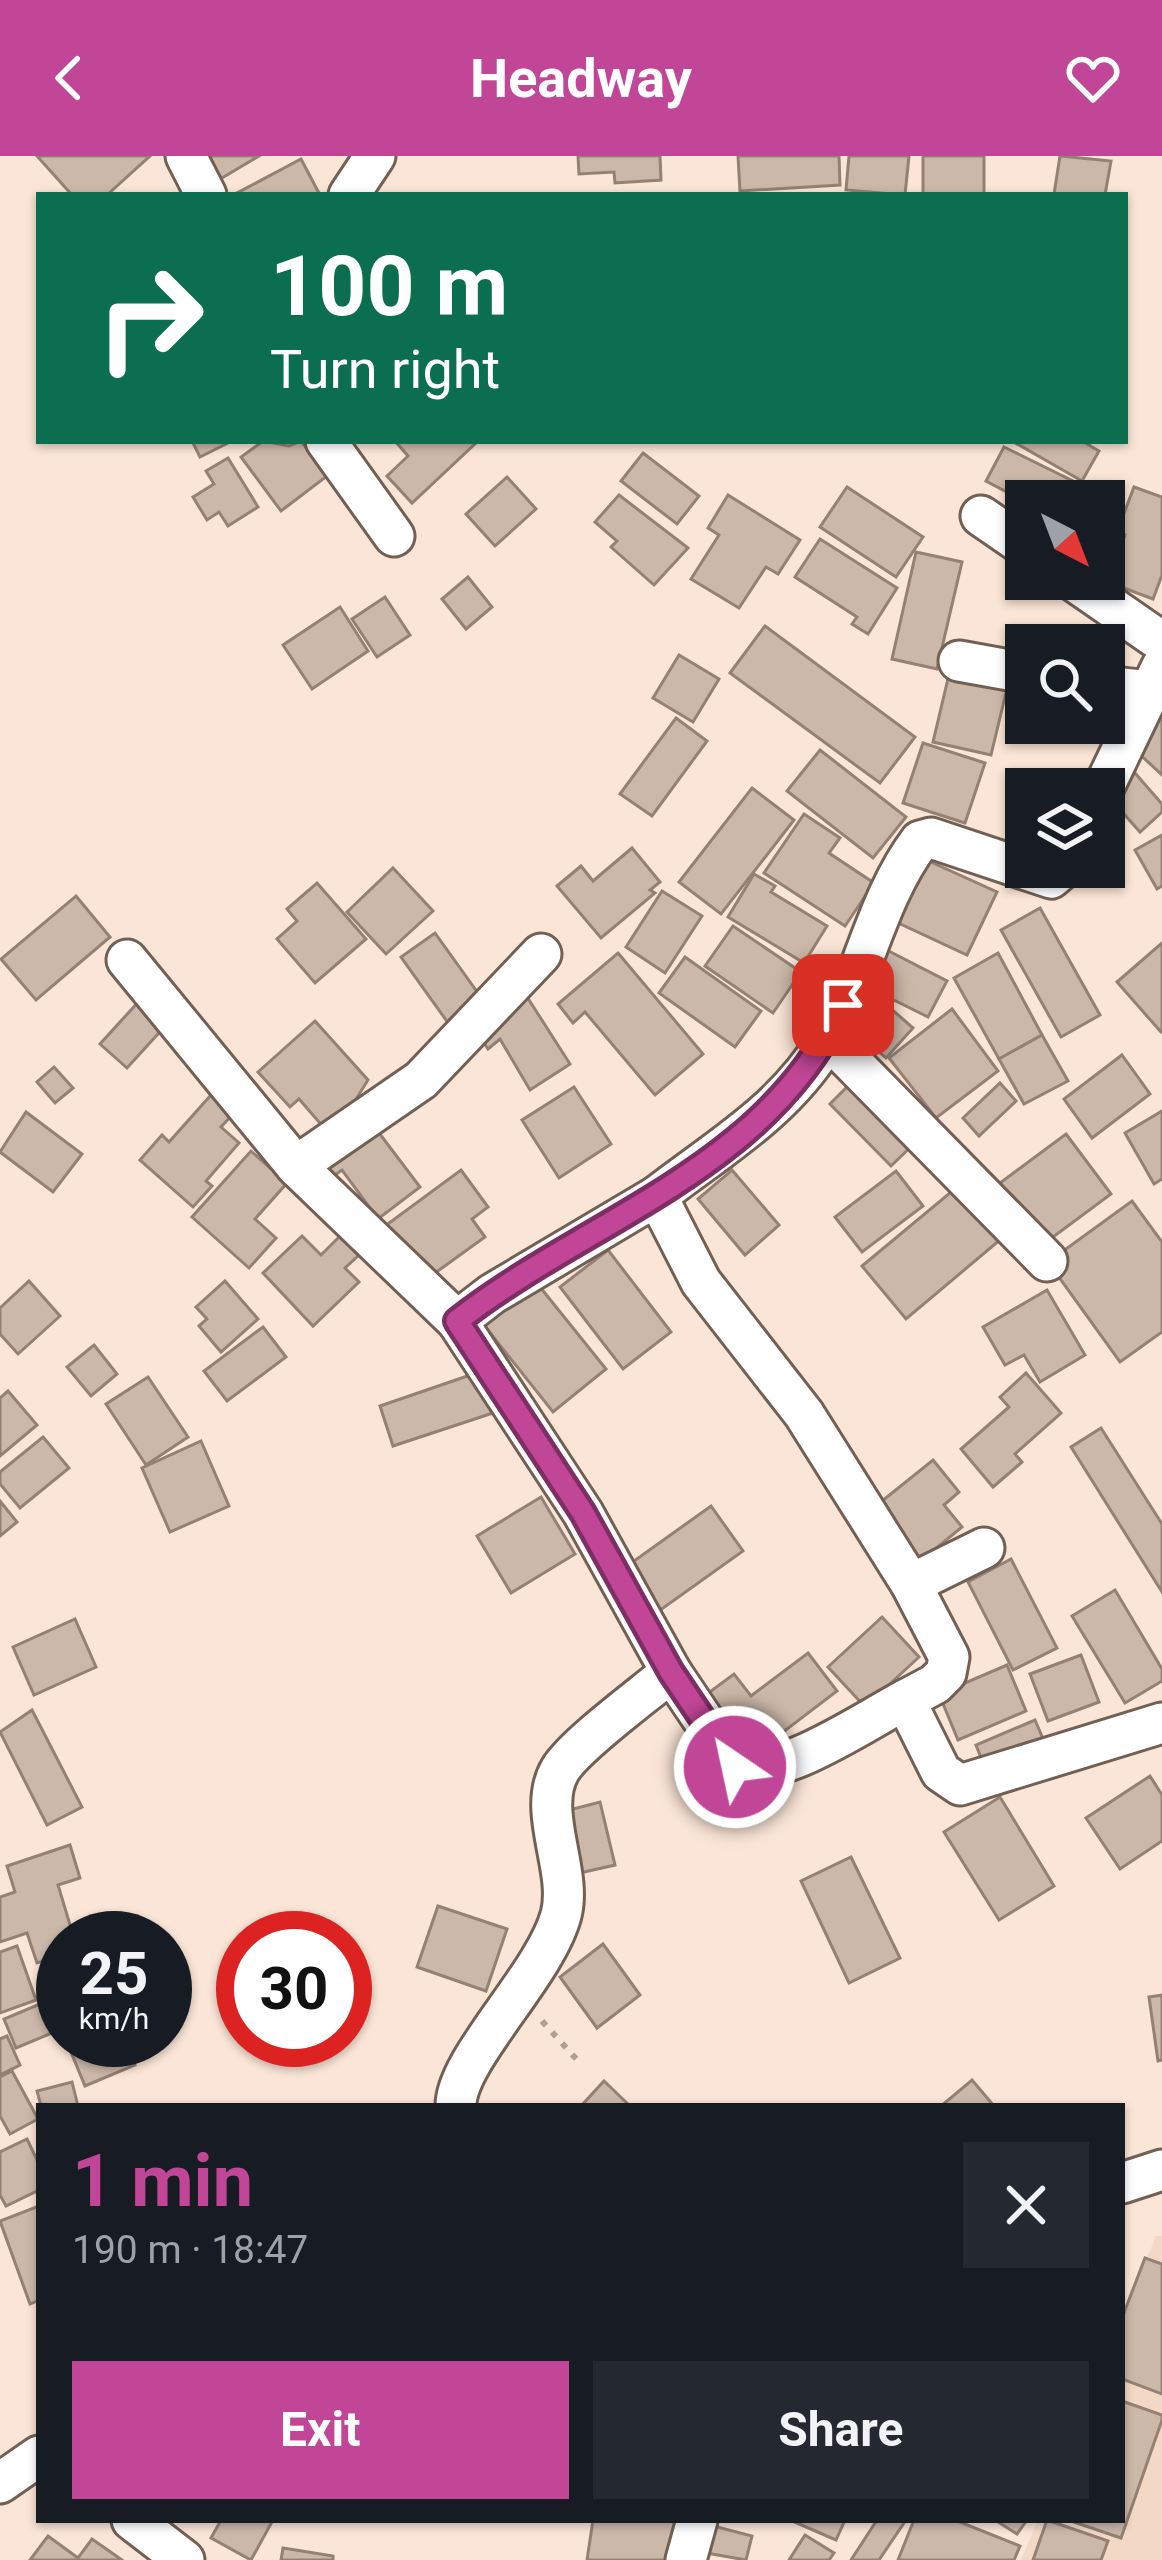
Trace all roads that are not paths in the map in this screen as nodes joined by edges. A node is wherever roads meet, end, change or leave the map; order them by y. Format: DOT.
graph roads {
  1 [pos="187,156"];
  2 [pos="375,156"];
  3 [pos="205,192"];
  4 [pos="351,192"];
  5 [pos="328,444"];
  6 [pos="981,516"];
  7 [pos="1005,533"];
  8 [pos="394,536"];
  9 [pos="1102,600"];
  10 [pos="1162,642"];
  11 [pos="959,661"];
  12 [pos="1005,669"];
  13 [pos="1155,678"];
  14 [pos="1125,683"];
  15 [pos="1112,768"];
  16 [pos="1005,863"];
  17 [pos="541,953"];
  18 [pos="127,960"];
  19 [pos="828,1038"];
  20 [pos="296,1166"];
  21 [pos="657,1196"];
  22 [pos="1047,1261"];
  23 [pos="457,1321"];
  24 [pos="984,1548"];
  25 [pos="911,1584"];
  26 [pos="671,1672"];
  27 [pos="904,1700"];
  28 [pos="1162,1724"];
  29 [pos="457,2103"];
  30 [pos="1162,2170"];
  31 [pos="1125,2182"];
  32 [pos="36,2458"];
  33 [pos="0,2482"];
  34 [pos="136,2523"];
  35 [pos="696,2523"];
  36 [pos="184,2560"];
  37 [pos="686,2560"];
  1 -- 3 [label="street"];
  2 -- 4 [label="street"];
  5 -- 8 [label="street"];
  6 -- 7 [label="street"];
  9 -- 10 [label="street"];
  11 -- 12 [label="street"];
  13 -- 14 [label="street"];
  13 -- 15 [label="street"];
  16 -- 19 [label="street"];
  17 -- 20 [label="street"];
  18 -- 20 [label="street"];
  19 -- 21 [label="street"];
  19 -- 22 [label="street"];
  20 -- 23 [label="street"];
  21 -- 23 [label="street"];
  21 -- 25 [label="street"];
  23 -- 26 [label="street"];
  24 -- 25 [label="street"];
  25 -- 27 [label="street"];
  26 -- 27 [label="street"];
  26 -- 29 [label="street"];
  27 -- 28 [label="street"];
  30 -- 31 [label="street"];
  32 -- 33 [label="street"];
  34 -- 36 [label="street"];
  35 -- 37 [label="street"];
}
